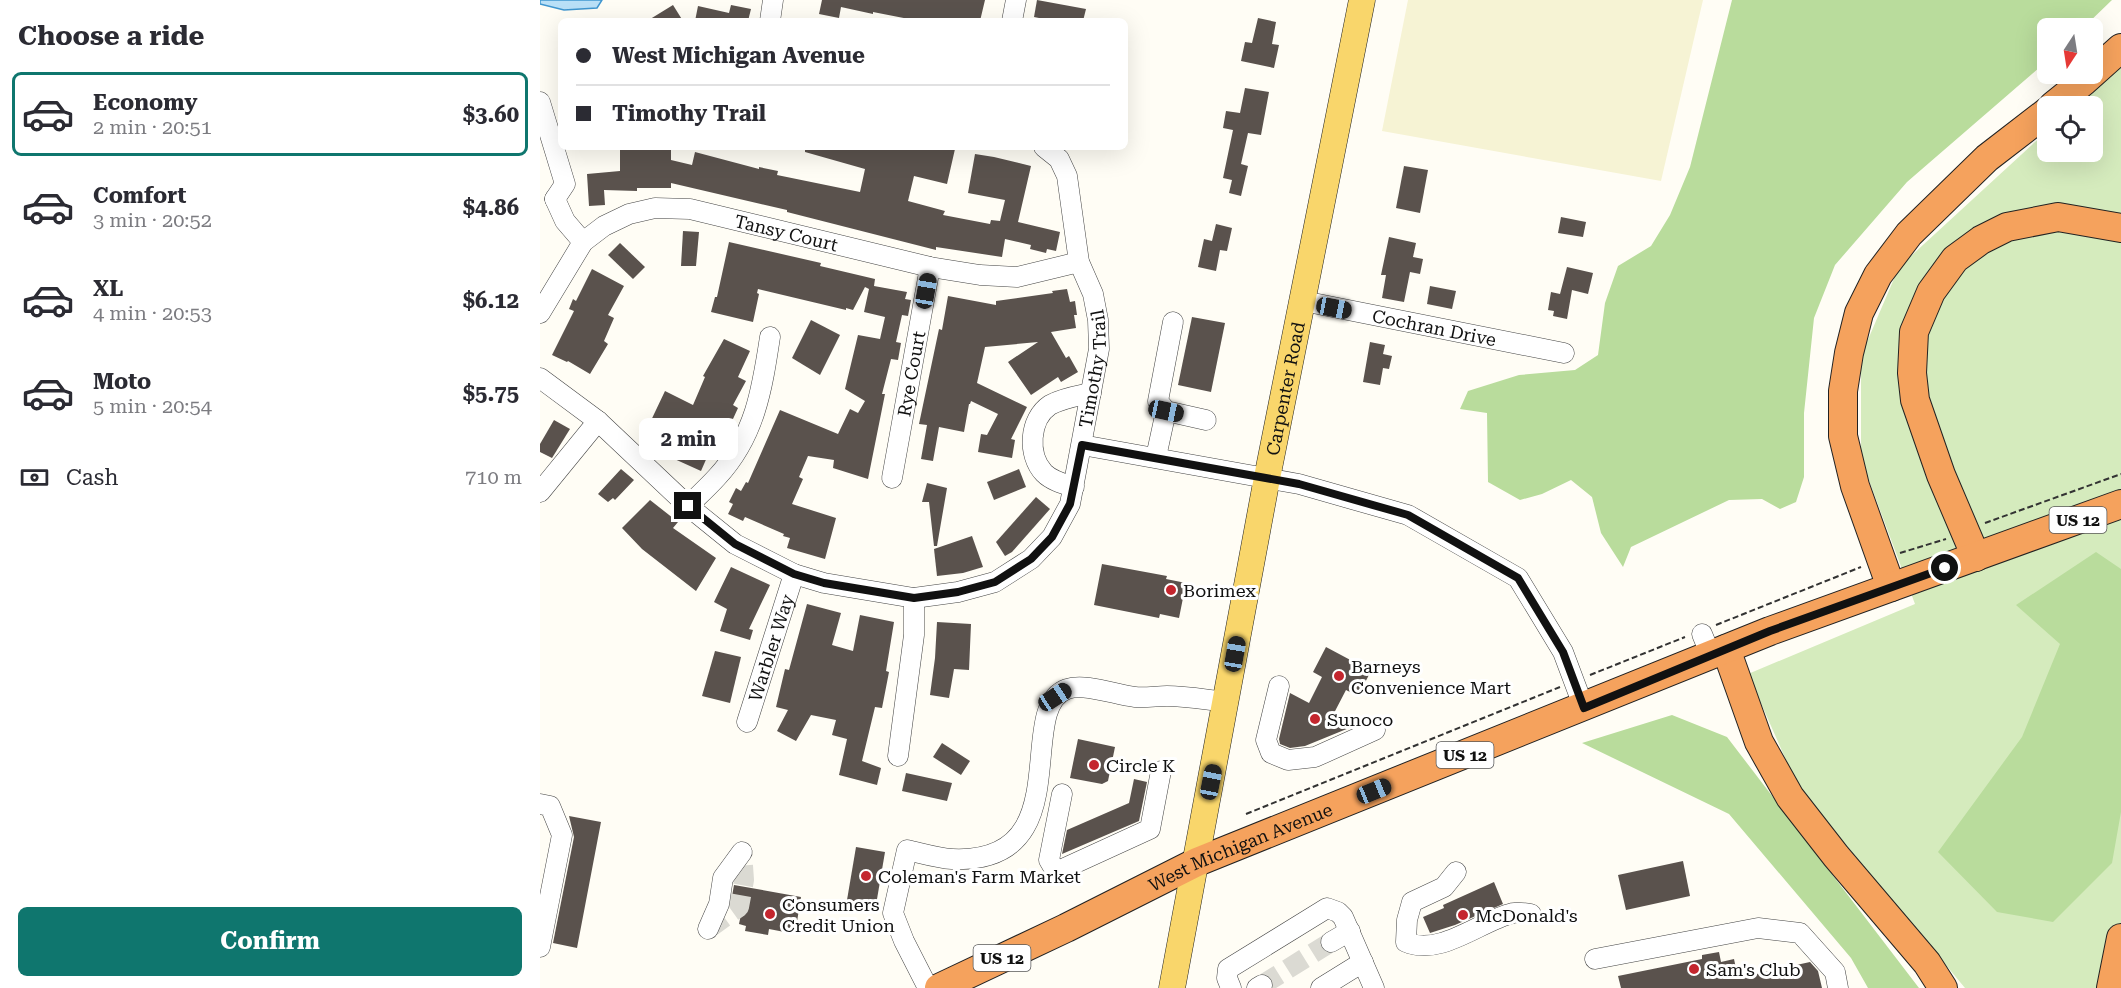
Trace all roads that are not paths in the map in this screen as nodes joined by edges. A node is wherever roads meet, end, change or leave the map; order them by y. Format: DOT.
graph roads {
  1 [pos="773,0"];
  2 [pos="1016,0"];
  3 [pos="1362,0"];
  4 [pos="770,18"];
  5 [pos="1013,18"];
  6 [pos="2121,48"];
  7 [pos="2066,96"];
  8 [pos="540,102"];
  9 [pos="2037,119"];
  10 [pos="1048,150"];
  11 [pos="548,198"];
  12 [pos="2121,228"];
  13 [pos="583,242"];
  14 [pos="1079,262"];
  15 [pos="930,267"];
  16 [pos="1303,301"];
  17 [pos="540,313"];
  18 [pos="1173,322"];
  19 [pos="770,337"];
  20 [pos="1564,353"];
  21 [pos="540,378"];
  22 [pos="1091,393"];
  23 [pos="1166,411"];
  24 [pos="1206,420"];
  25 [pos="598,421"];
  26 [pos="1082,445"];
  27 [pos="1156,457"];
  28 [pos="892,478"];
  29 [pos="1267,478"];
  30 [pos="1074,487"];
  31 [pos="540,492"];
  32 [pos="2121,504"];
  33 [pos="688,506"];
  34 [pos="1976,557"];
  35 [pos="794,574"];
  36 [pos="1891,587"];
  37 [pos="914,598"];
  38 [pos="1709,640"];
  39 [pos="1279,686"];
  40 [pos="1226,702"];
  41 [pos="1584,708"];
  42 [pos="747,722"];
  43 [pos="1375,730"];
  44 [pos="898,756"];
  45 [pos="1161,771"];
  46 [pos="1062,794"];
  47 [pos="540,804"];
  48 [pos="742,852"];
  49 [pos="1197,862"];
  50 [pos="1456,872"];
  51 [pos="1531,914"];
  52 [pos="708,929"];
  53 [pos="1350,931"];
  54 [pos="2121,939"];
  55 [pos="1331,942"];
  56 [pos="540,947"];
  57 [pos="1595,959"];
  58 [pos="1363,962"];
  59 [pos="928,988"];
  60 [pos="939,988"];
  61 [pos="1172,988"];
  62 [pos="1232,988"];
  63 [pos="1322,988"];
  64 [pos="1374,988"];
  65 [pos="1838,988"];
  66 [pos="1943,988"];
  67 [pos="2111,988"];
  1 -- 4 [label="street"];
  2 -- 5 [label="street"];
  3 -- 16 [label="main road, Carpenter Road"];
  6 -- 7 [label="highway"];
  8 -- 11 [label="street"];
  9 -- 36 [label="highway"];
  10 -- 14 [label="street, Timothy Trail"];
  11 -- 13 [label="street"];
  12 -- 34 [label="highway"];
  13 -- 15 [label="street, Tansy Court"];
  13 -- 17 [label="street, Tansy Court"];
  14 -- 15 [label="street, Tansy Court"];
  14 -- 22 [label="street, Timothy Trail"];
  15 -- 28 [label="street, Rye Court"];
  16 -- 20 [label="street, Cochran Drive"];
  16 -- 29 [label="main road, Carpenter Road"];
  18 -- 23 [label="street"];
  19 -- 33 [label="street"];
  21 -- 25 [label="street, Timothy Trail"];
  22 -- 26 [label="street, Timothy Trail"];
  22 -- 30 [label="street"];
  23 -- 24 [label="street"];
  23 -- 27 [label="street"];
  25 -- 31 [label="street"];
  25 -- 33 [label="street, Timothy Trail"];
  26 -- 27 [label="street"];
  26 -- 30 [label="street, Timothy Trail"];
  27 -- 29 [label="street"];
  29 -- 40 [label="main road, Carpenter Road"];
  29 -- 41 [label="street"];
  30 -- 37 [label="street, Timothy Trail"];
  32 -- 34 [label="highway, West Michigan Avenue / US 12"];
  33 -- 35 [label="street, Timothy Trail"];
  34 -- 36 [label="highway, West Michigan Avenue / US 12"];
  35 -- 37 [label="street, Timothy Trail"];
  35 -- 42 [label="street, Warbler Way"];
  36 -- 38 [label="highway, West Michigan Avenue / US 12"];
  37 -- 44 [label="street"];
  38 -- 41 [label="highway, West Michigan Avenue / US 12"];
  38 -- 66 [label="highway"];
  39 -- 43 [label="street"];
  40 -- 49 [label="main road, Carpenter Road"];
  40 -- 59 [label="street"];
  41 -- 49 [label="highway, West Michigan Avenue / US 12"];
  45 -- 46 [label="street"];
  47 -- 56 [label="street"];
  48 -- 52 [label="street"];
  49 -- 60 [label="highway, West Michigan Avenue / US 12"];
  49 -- 61 [label="main road, Carpenter Road"];
  50 -- 51 [label="street"];
  53 -- 55 [label="street"];
  53 -- 58 [label="street"];
  53 -- 62 [label="street"];
  54 -- 67 [label="highway"];
  57 -- 65 [label="street"];
  58 -- 63 [label="street"];
  58 -- 64 [label="street"];
}
